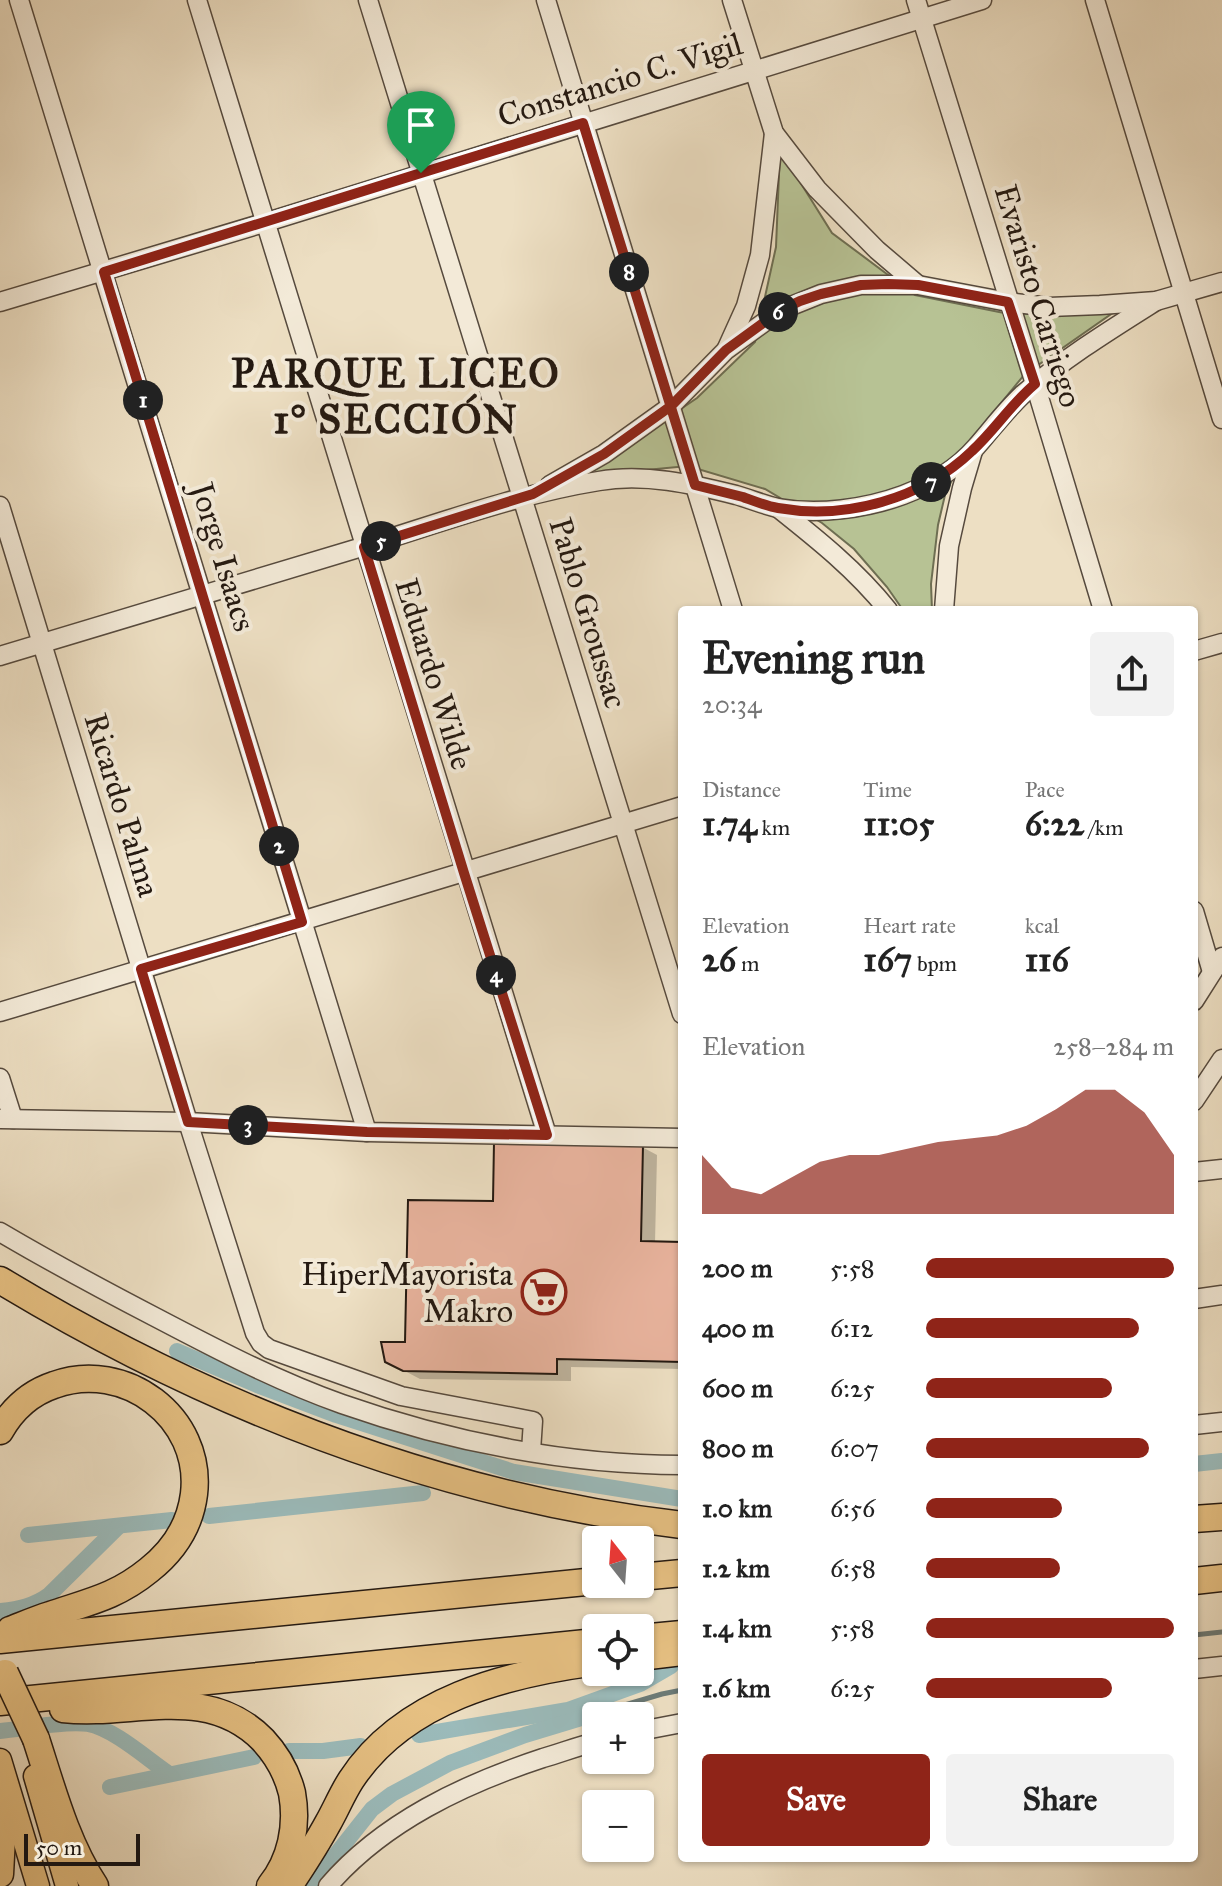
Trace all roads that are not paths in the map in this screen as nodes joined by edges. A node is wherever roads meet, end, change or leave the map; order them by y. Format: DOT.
graph roads {
  1 [pos="19,0"];
  2 [pos="197,0"];
  3 [pos="368,0"];
  4 [pos="546,0"];
  5 [pos="732,0"];
  6 [pos="916,0"];
  7 [pos="982,0"];
  8 [pos="1095,0"];
  9 [pos="921,18"];
  10 [pos="754,71"];
  11 [pos="583,123"];
  12 [pos="774,133"];
  13 [pos="421,173"];
  14 [pos="267,222"];
  15 [pos="104,272"];
  16 [pos="1222,282"];
  17 [pos="918,285"];
  18 [pos="1185,293"];
  19 [pos="1156,301"];
  20 [pos="0,302"];
  21 [pos="1008,302"];
  22 [pos="726,350"];
  23 [pos="1035,384"];
  24 [pos="671,406"];
  25 [pos="1222,419"];
  26 [pos="973,451"];
  27 [pos="695,485"];
  28 [pos="527,496"];
  29 [pos="0,506"];
  30 [pos="778,508"];
  31 [pos="364,547"];
  32 [pos="204,596"];
  33 [pos="732,606"];
  34 [pos="885,606"];
  35 [pos="944,606"];
  36 [pos="1102,606"];
  37 [pos="42,643"];
  38 [pos="1222,643"];
  39 [pos="1198,650"];
  40 [pos="0,656"];
  41 [pos="678,807"];
  42 [pos="623,824"];
  43 [pos="464,873"];
  44 [pos="1198,920"];
  45 [pos="302,922"];
  46 [pos="1217,964"];
  47 [pos="141,969"];
  48 [pos="1198,995"];
  49 [pos="678,1001"];
  50 [pos="0,1012"];
  51 [pos="1222,1059"];
  52 [pos="0,1078"];
  53 [pos="1198,1095"];
  54 [pos="6,1119"];
  55 [pos="188,1122"];
  56 [pos="367,1132"];
  57 [pos="547,1135"];
  58 [pos="678,1138"];
  59 [pos="1222,1169"];
  60 [pos="1198,1172"];
  61 [pos="0,1232"];
  62 [pos="0,1280"];
  63 [pos="1222,1295"];
  64 [pos="1198,1298"];
  65 [pos="1222,1422"];
  66 [pos="1198,1425"];
  67 [pos="0,1431"];
  68 [pos="531,1451"];
  69 [pos="678,1465"];
  70 [pos="1222,1517"];
  71 [pos="1198,1519"];
  72 [pos="678,1524"];
  73 [pos="678,1573"];
  74 [pos="654,1576"];
  75 [pos="1222,1578"];
  76 [pos="1198,1581"];
  77 [pos="582,1583"];
  78 [pos="678,1634"];
  79 [pos="654,1637"];
  80 [pos="582,1643"];
  81 [pos="2,1652"];
  82 [pos="678,1652"];
  83 [pos="654,1655"];
  84 [pos="582,1664"];
  85 [pos="1222,1666"];
  86 [pos="1198,1669"];
  87 [pos="0,1702"];
  88 [pos="678,1724"];
  89 [pos="654,1728"];
  90 [pos="30,1740"];
  91 [pos="582,1746"];
  92 [pos="0,1760"];
  93 [pos="0,1806"];
  94 [pos="0,1874"];
  95 [pos="38,1886"];
  96 [pos="67,1886"];
  97 [pos="95,1886"];
  98 [pos="270,1886"];
  99 [pos="289,1886"];
  100 [pos="328,1886"];
  1 -- 15 [label="street, Jorge Isaacs"];
  2 -- 14 [label="street, Eduardo Wilde"];
  3 -- 13 [label="street, Pablo Groussac"];
  4 -- 11 [label="street"];
  5 -- 10 [label="street"];
  6 -- 9 [label="street, Evaristo Carriego"];
  7 -- 9 [label="street, Constancio C. Vigil"];
  8 -- 18 [label="street"];
  9 -- 10 [label="street, Constancio C. Vigil"];
  9 -- 21 [label="street, Evaristo Carriego"];
  10 -- 11 [label="street, Constancio C. Vigil"];
  10 -- 12 [label="street"];
  11 -- 13 [label="street, Constancio C. Vigil"];
  11 -- 24 [label="street"];
  12 -- 17 [label="street"];
  12 -- 22 [label="street"];
  13 -- 14 [label="street, Constancio C. Vigil"];
  13 -- 28 [label="street, Pablo Groussac"];
  14 -- 15 [label="street, Constancio C. Vigil"];
  14 -- 31 [label="street, Eduardo Wilde"];
  15 -- 20 [label="street, Constancio C. Vigil"];
  15 -- 32 [label="street, Jorge Isaacs"];
  16 -- 18 [label="street"];
  17 -- 21 [label="street"];
  17 -- 22 [label="street"];
  18 -- 19 [label="street"];
  18 -- 25 [label="street"];
  19 -- 21 [label="street"];
  19 -- 23 [label="street"];
  21 -- 23 [label="street, Evaristo Carriego"];
  22 -- 24 [label="street"];
  23 -- 26 [label="street"];
  23 -- 36 [label="street, Evaristo Carriego"];
  24 -- 27 [label="street"];
  24 -- 28 [label="street"];
  26 -- 30 [label="street"];
  26 -- 35 [label="street"];
  27 -- 28 [label="street"];
  27 -- 30 [label="street"];
  27 -- 33 [label="street"];
  28 -- 31 [label="street"];
  28 -- 42 [label="street, Pablo Groussac"];
  29 -- 37 [label="street, Ricardo Palma"];
  30 -- 34 [label="street"];
  31 -- 32 [label="street"];
  31 -- 43 [label="street, Eduardo Wilde"];
  32 -- 37 [label="street"];
  32 -- 45 [label="street, Jorge Isaacs"];
  37 -- 40 [label="street"];
  37 -- 47 [label="street, Ricardo Palma"];
  38 -- 39 [label="street"];
  41 -- 42 [label="street"];
  42 -- 43 [label="street"];
  42 -- 49 [label="street, Pablo Groussac"];
  43 -- 45 [label="street"];
  43 -- 57 [label="street, Eduardo Wilde"];
  44 -- 46 [label="street"];
  45 -- 47 [label="street"];
  45 -- 56 [label="street, Jorge Isaacs"];
  46 -- 48 [label="street"];
  47 -- 50 [label="street"];
  47 -- 55 [label="street, Ricardo Palma"];
  51 -- 53 [label="street"];
  52 -- 54 [label="street"];
  54 -- 55 [label="street"];
  55 -- 56 [label="street"];
  55 -- 68 [label="street, Ricardo Palma"];
  56 -- 57 [label="street"];
  57 -- 58 [label="street"];
  59 -- 60 [label="street"];
  61 -- 68 [label="street"];
  62 -- 72 [label="highway"];
  63 -- 64 [label="street"];
  65 -- 66 [label="street"];
  67 -- 81 [label="highway"];
  68 -- 69 [label="street"];
  70 -- 71 [label="highway"];
  73 -- 74 [label="highway"];
  75 -- 76 [label="highway"];
  77 -- 81 [label="highway"];
  78 -- 79 [label="highway"];
  80 -- 87 [label="highway"];
  81 -- 90 [label="highway, bridge"];
  82 -- 83 [label="highway"];
  84 -- 99 [label="highway"];
  85 -- 86 [label="street"];
  87 -- 98 [label="highway"];
  88 -- 89 [label="street"];
  90 -- 96 [label="main road"];
  90 -- 97 [label="highway"];
  91 -- 100 [label="street"];
  92 -- 95 [label="main road"];
  93 -- 94 [label="highway"];
}
